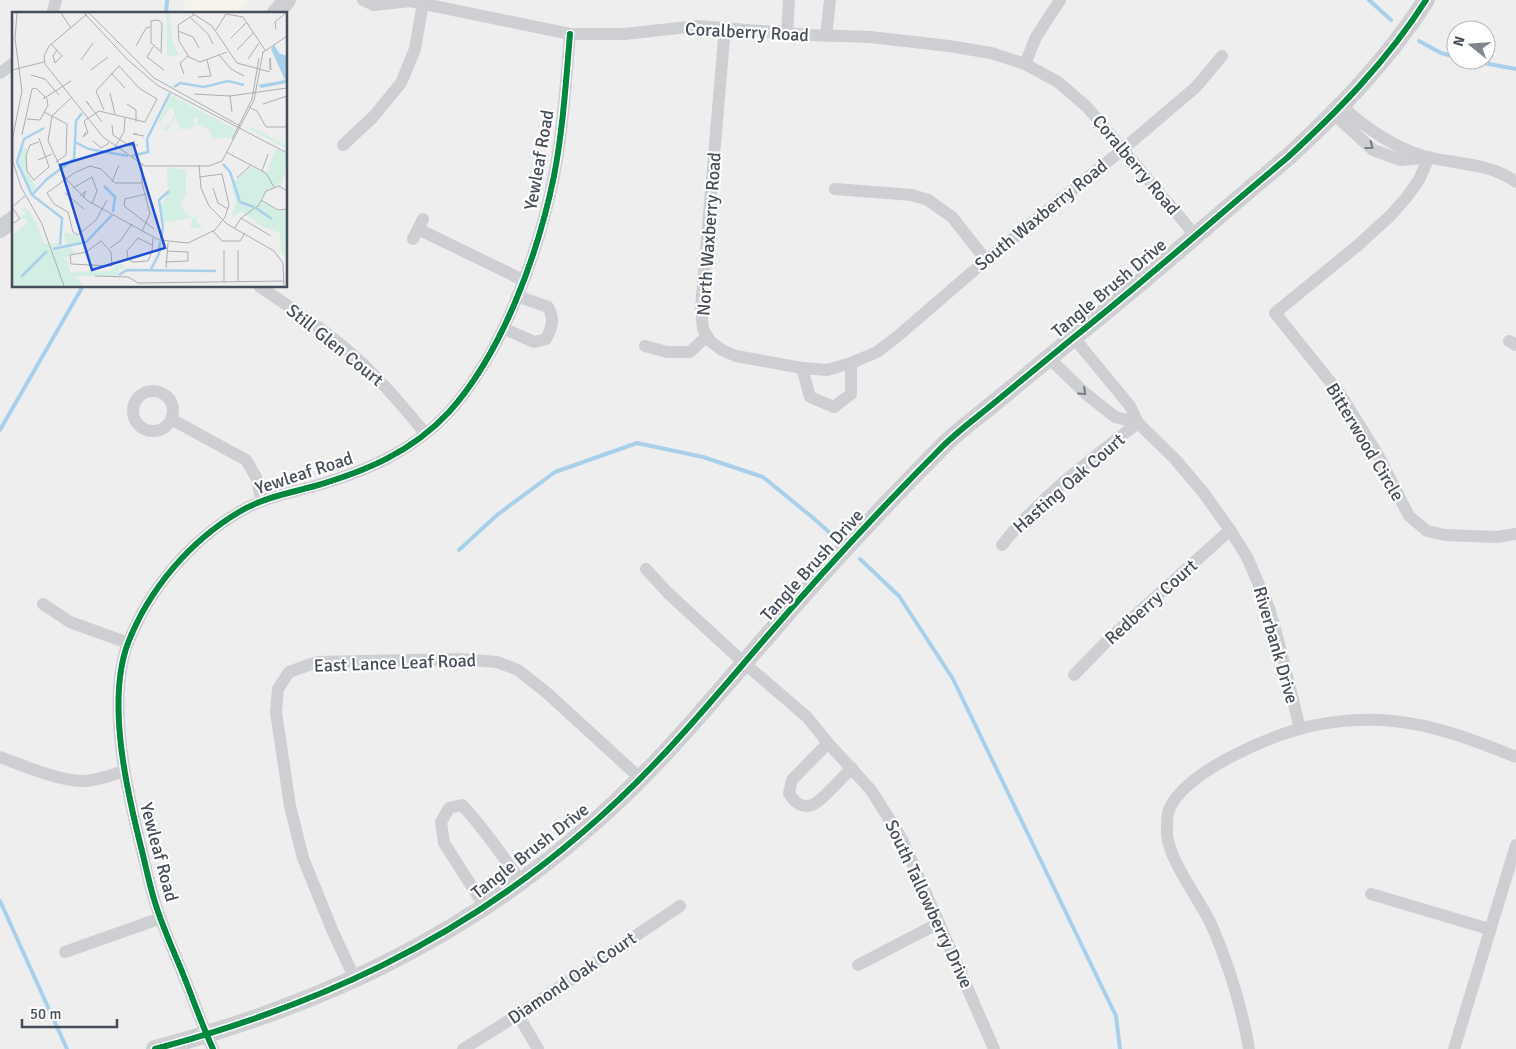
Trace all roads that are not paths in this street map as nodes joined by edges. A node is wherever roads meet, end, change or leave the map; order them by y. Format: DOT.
graph roads {
  1 [pos="287,0"];
  2 [pos="363,0"];
  3 [pos="410,0"];
  4 [pos="789,0"];
  5 [pos="830,0"];
  6 [pos="1060,0"];
  7 [pos="1426,0"];
  8 [pos="423,3"];
  9 [pos="277,12"];
  10 [pos="725,27"];
  11 [pos="787,33"];
  12 [pos="570,34"];
  13 [pos="826,36"];
  14 [pos="1222,56"];
  15 [pos="12,64"];
  16 [pos="1025,64"];
  17 [pos="0,73"];
  18 [pos="1338,110"];
  19 [pos="343,145"];
  20 [pos="1122,150"];
  21 [pos="1429,157"];
  22 [pos="1516,182"];
  23 [pos="834,188"];
  24 [pos="12,220"];
  25 [pos="0,229"];
  26 [pos="418,229"];
  27 [pos="1195,235"];
  28 [pos="986,260"];
  29 [pos="523,280"];
  30 [pos="261,288"];
  31 [pos="517,296"];
  32 [pos="503,328"];
  33 [pos="707,336"];
  34 [pos="1074,338"];
  35 [pos="645,346"];
  36 [pos="1048,358"];
  37 [pos="851,363"];
  38 [pos="802,368"];
  39 [pos="827,370"];
  40 [pos="171,419"];
  41 [pos="1138,423"];
  42 [pos="425,433"];
  43 [pos="262,501"];
  44 [pos="1230,530"];
  45 [pos="1516,534"];
  46 [pos="1002,544"];
  47 [pos="646,569"];
  48 [pos="43,604"];
  49 [pos="128,643"];
  50 [pos="744,663"];
  51 [pos="1074,675"];
  52 [pos="1300,729"];
  53 [pos="828,742"];
  54 [pos="0,757"];
  55 [pos="1516,757"];
  56 [pos="852,768"];
  57 [pos="124,771"];
  58 [pos="640,778"];
  59 [pos="1516,845"];
  60 [pos="521,881"];
  61 [pos="1371,894"];
  62 [pos="680,906"];
  63 [pos="485,907"];
  64 [pos="161,918"];
  65 [pos="939,923"];
  66 [pos="1489,930"];
  67 [pos="65,952"];
  68 [pos="858,965"];
  69 [pos="355,979"];
  70 [pos="518,1015"];
  71 [pos="210,1042"];
  72 [pos="155,1049"];
  73 [pos="463,1049"];
  74 [pos="538,1049"];
  75 [pos="994,1049"];
  76 [pos="1249,1049"];
  77 [pos="1454,1049"];
  1 -- 9 [label="street"];
  2 -- 3 [label="street, Coralberry Road"];
  3 -- 8 [label="street, Coralberry Road"];
  4 -- 11 [label="street"];
  5 -- 13 [label="street"];
  6 -- 16 [label="street"];
  7 -- 18 [label="street, Tangle Brush Drive"];
  8 -- 12 [label="street, Coralberry Road"];
  8 -- 19 [label="street"];
  10 -- 11 [label="street, Coralberry Road"];
  10 -- 12 [label="street, Coralberry Road"];
  10 -- 33 [label="street, North Waxberry Road"];
  11 -- 13 [label="street, Coralberry Road"];
  12 -- 29 [label="street, Yewleaf Road"];
  13 -- 16 [label="street, Coralberry Road"];
  14 -- 20 [label="street, South Waxberry Road"];
  15 -- 17 [label="street"];
  16 -- 20 [label="street, Coralberry Road"];
  18 -- 21 [label="street"];
  18 -- 27 [label="street, Tangle Brush Drive"];
  20 -- 27 [label="street, Coralberry Road"];
  20 -- 28 [label="street, South Waxberry Road"];
  21 -- 22 [label="street"];
  21 -- 45 [label="street, Bitterwood Circle"];
  23 -- 28 [label="street"];
  24 -- 25 [label="street"];
  26 -- 29 [label="street"];
  27 -- 34 [label="street, Tangle Brush Drive"];
  28 -- 37 [label="street, South Waxberry Road"];
  29 -- 31 [label="street, Yewleaf Road"];
  30 -- 42 [label="street, Still Glen Court"];
  31 -- 32 [label="street, Yewleaf Road"];
  31 -- 32 [label="street"];
  32 -- 42 [label="street, Yewleaf Road"];
  33 -- 35 [label="street"];
  33 -- 38 [label="street, North Waxberry Road"];
  34 -- 36 [label="street, Tangle Brush Drive"];
  34 -- 41 [label="street, Riverbank Drive"];
  36 -- 41 [label="street, Riverbank Drive, one-way"];
  36 -- 50 [label="street, Tangle Brush Drive"];
  37 -- 38 [label="street"];
  37 -- 39 [label="street, South Waxberry Road"];
  38 -- 39 [label="street, North Waxberry Road"];
  40 -- 43 [label="street"];
  41 -- 44 [label="street, Riverbank Drive"];
  41 -- 46 [label="street, Hasting Oak Court"];
  42 -- 43 [label="street, Yewleaf Road"];
  43 -- 49 [label="street, Yewleaf Road"];
  44 -- 51 [label="street, Redberry Court"];
  44 -- 52 [label="street, Riverbank Drive"];
  47 -- 50 [label="street, South Tallowberry Drive"];
  48 -- 49 [label="street"];
  49 -- 57 [label="street, Yewleaf Road"];
  50 -- 53 [label="street, South Tallowberry Drive"];
  50 -- 58 [label="street, Tangle Brush Drive"];
  52 -- 55 [label="street"];
  52 -- 76 [label="street"];
  53 -- 56 [label="street, South Tallowberry Drive"];
  53 -- 56 [label="street"];
  54 -- 57 [label="street"];
  56 -- 65 [label="street, South Tallowberry Drive"];
  57 -- 64 [label="street, Yewleaf Road"];
  58 -- 60 [label="street, Tangle Brush Drive"];
  58 -- 69 [label="street, East Lance Leaf Road"];
  59 -- 66 [label="street"];
  60 -- 63 [label="street, Tangle Brush Drive"];
  60 -- 63 [label="street"];
  61 -- 66 [label="street"];
  62 -- 70 [label="street, Diamond Oak Court"];
  63 -- 69 [label="street, Tangle Brush Drive"];
  64 -- 67 [label="street, Yewleaf Road"];
  64 -- 71 [label="street, Yewleaf Road"];
  65 -- 68 [label="street"];
  65 -- 75 [label="street, South Tallowberry Drive"];
  66 -- 77 [label="street"];
  69 -- 71 [label="street, Tangle Brush Drive"];
  70 -- 73 [label="street, Diamond Oak Court"];
  70 -- 74 [label="street"];
  71 -- 72 [label="street, Tangle Brush Drive"];
}
